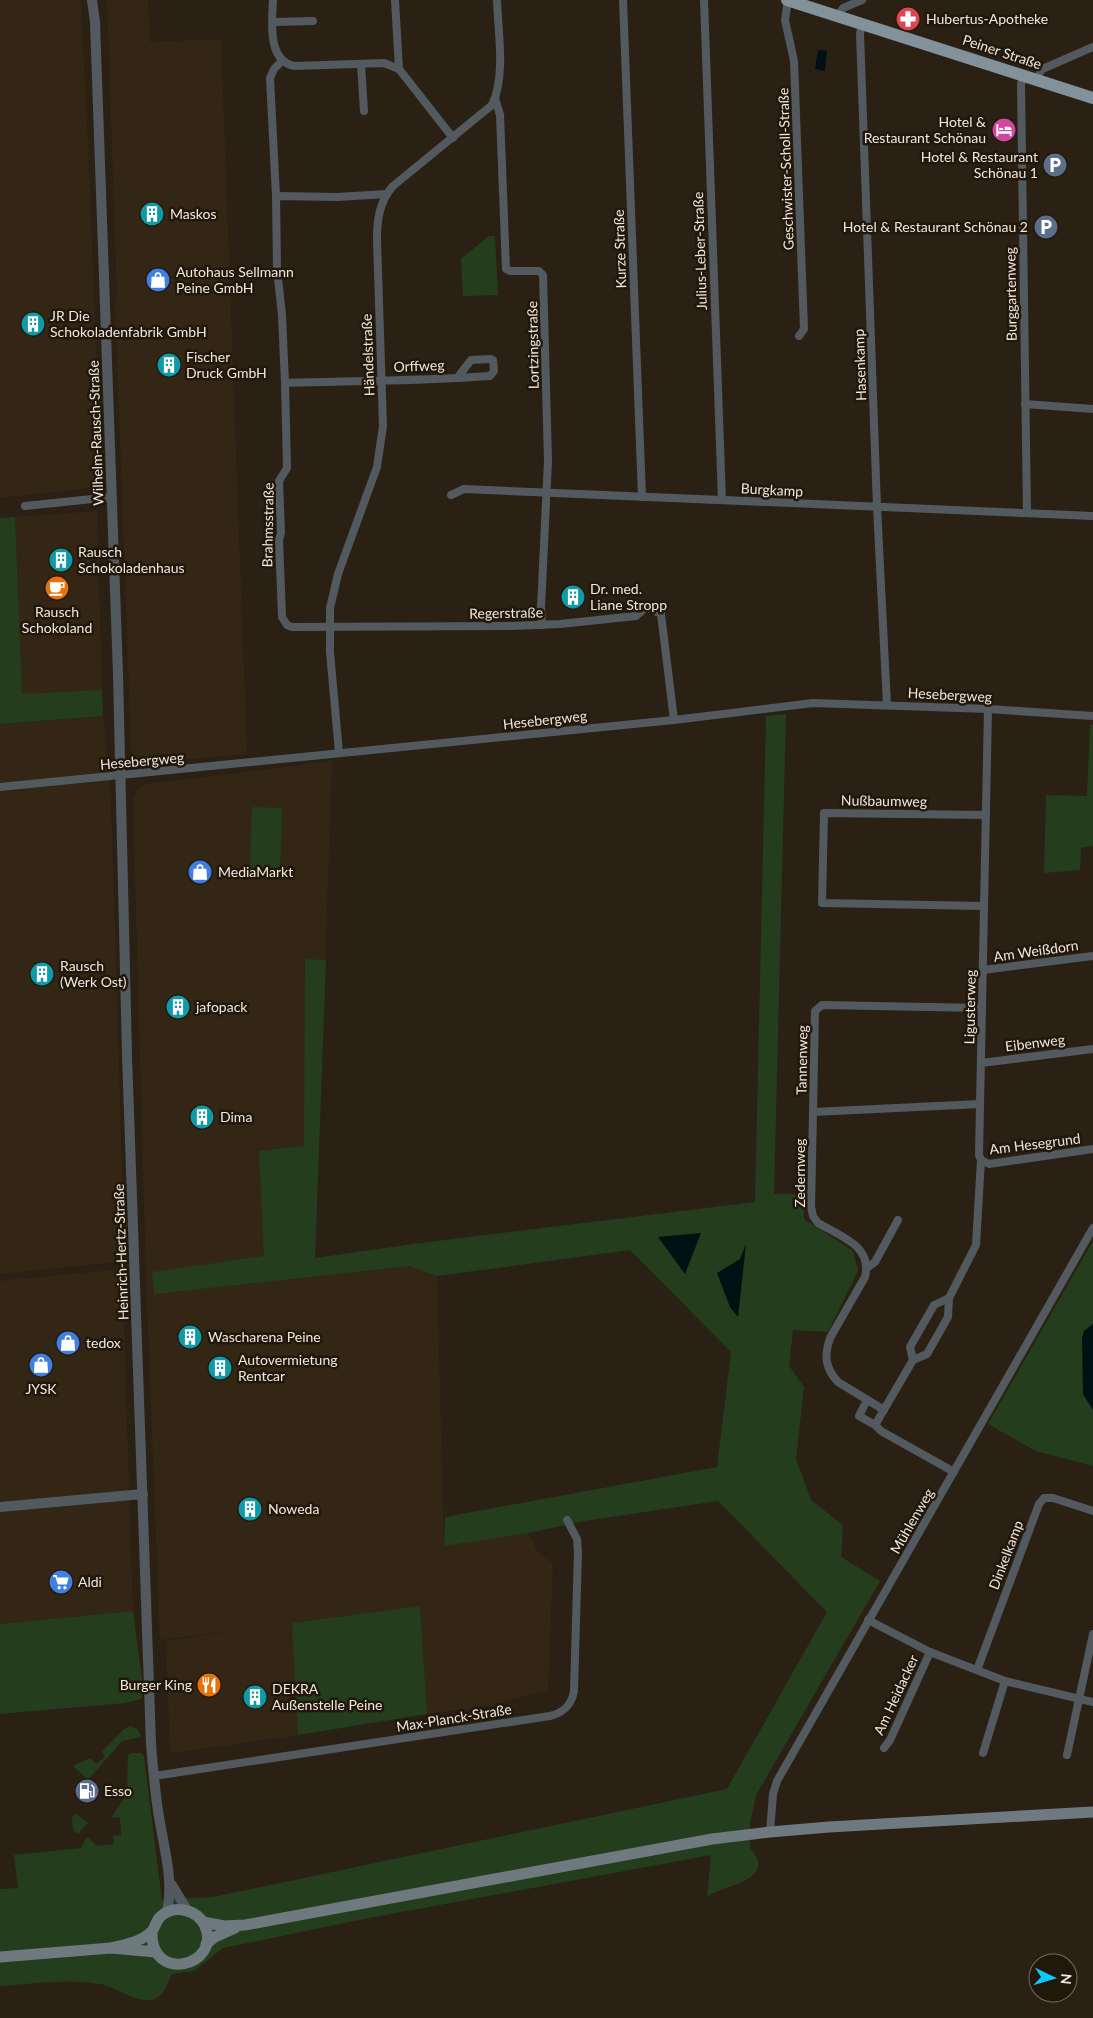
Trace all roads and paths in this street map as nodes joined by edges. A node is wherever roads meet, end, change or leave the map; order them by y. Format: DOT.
graph roads {
  1 [pos="92,0"];
  2 [pos="273,0"];
  3 [pos="395,0"];
  4 [pos="497,0"];
  5 [pos="622,0"];
  6 [pos="704,0"];
  7 [pos="787,0"];
  8 [pos="862,0"];
  9 [pos="838,16"];
  10 [pos="313,21"];
  11 [pos="273,22"];
  12 [pos="862,23"];
  13 [pos="1093,47"];
  14 [pos="282,61"];
  15 [pos="361,64"];
  16 [pos="399,69"];
  17 [pos="1022,75"];
  18 [pos="1037,79"];
  19 [pos="495,98"];
  20 [pos="1093,98"];
  21 [pos="364,111"];
  22 [pos="453,138"];
  23 [pos="386,194"];
  24 [pos="276,196"];
  25 [pos="799,336"];
  26 [pos="458,377"];
  27 [pos="382,380"];
  28 [pos="286,383"];
  29 [pos="1025,404"];
  30 [pos="1093,408"];
  31 [pos="546,492"];
  32 [pos="451,495"];
  33 [pos="642,496"];
  34 [pos="112,497"];
  35 [pos="722,500"];
  36 [pos="25,506"];
  37 [pos="877,507"];
  38 [pos="1027,512"];
  39 [pos="1093,516"];
  40 [pos="542,625"];
  41 [pos="329,628"];
  42 [pos="886,705"];
  43 [pos="988,710"];
  44 [pos="1093,716"];
  45 [pos="674,720"];
  46 [pos="338,753"];
  47 [pos="121,775"];
  48 [pos="0,787"];
  49 [pos="986,815"];
  50 [pos="984,906"];
  51 [pos="1093,956"];
  52 [pos="983,970"];
  53 [pos="982,1008"];
  54 [pos="1093,1049"];
  55 [pos="981,1063"];
  56 [pos="980,1104"];
  57 [pos="813,1112"];
  58 [pos="1093,1149"];
  59 [pos="981,1160"];
  60 [pos="898,1220"];
  61 [pos="1093,1228"];
  62 [pos="868,1267"];
  63 [pos="949,1298"];
  64 [pos="912,1360"];
  65 [pos="867,1400"];
  66 [pos="884,1410"];
  67 [pos="875,1425"];
  68 [pos="954,1472"];
  69 [pos="143,1494"];
  70 [pos="0,1507"];
  71 [pos="1093,1511"];
  72 [pos="568,1520"];
  73 [pos="868,1620"];
  74 [pos="1093,1634"];
  75 [pos="930,1652"];
  76 [pos="977,1670"];
  77 [pos="1005,1681"];
  78 [pos="1079,1700"];
  79 [pos="1093,1702"];
  80 [pos="884,1748"];
  81 [pos="983,1753"];
  82 [pos="1067,1755"];
  83 [pos="154,1776"];
  84 [pos="1093,1812"];
  85 [pos="770,1832"];
  86 [pos="169,1876"];
  87 [pos="187,1910"];
  88 [pos="167,1912"];
  89 [pos="202,1922"];
  90 [pos="245,1925"];
  91 [pos="152,1932"];
  92 [pos="206,1944"];
  93 [pos="111,1948"];
  94 [pos="156,1952"];
  95 [pos="0,1957"];
  1 -- 34 [label="street, Wilhelm-Rausch-Straße"];
  2 -- 11 [label="street"];
  3 -- 16 [label="street"];
  4 -- 19 [label="street"];
  5 -- 33 [label="street, Kurze Straße"];
  6 -- 35 [label="street, Julius-Leber-Straße"];
  7 -- 9 [label="main road, Peiner Straße"];
  7 -- 25 [label="street, Geschwister-Scholl-Straße"];
  8 -- 9 [label="street"];
  9 -- 12 [label="main road, Peiner Straße"];
  10 -- 11 [label="street"];
  11 -- 14 [label="street"];
  12 -- 17 [label="main road, Peiner Straße"];
  12 -- 37 [label="street, Hasenkamp"];
  13 -- 18 [label="street"];
  14 -- 15 [label="street"];
  14 -- 24 [label="street, Brahmsstraße"];
  15 -- 16 [label="street"];
  15 -- 21 [label="street"];
  16 -- 22 [label="street"];
  17 -- 18 [label="main road, Peiner Straße"];
  17 -- 29 [label="street, Burggartenweg"];
  18 -- 20 [label="main road, Peiner Straße"];
  19 -- 22 [label="street"];
  19 -- 31 [label="street, Lortzingstraße"];
  22 -- 23 [label="street"];
  23 -- 24 [label="street"];
  23 -- 27 [label="street, Händelstraße"];
  24 -- 28 [label="street, Brahmsstraße"];
  26 -- 26 [label="street, Orffweg"];
  26 -- 27 [label="street, Orffweg"];
  27 -- 28 [label="street"];
  27 -- 41 [label="street, Händelstraße"];
  28 -- 41 [label="street, Brahmsstraße"];
  29 -- 30 [label="street"];
  29 -- 38 [label="street, Burggartenweg"];
  31 -- 32 [label="street, Burgkamp"];
  31 -- 33 [label="street, Burgkamp"];
  31 -- 40 [label="street, Lortzingstraße"];
  33 -- 35 [label="street, Burgkamp"];
  34 -- 36 [label="street"];
  34 -- 47 [label="street, Wilhelm-Rausch-Straße"];
  35 -- 37 [label="street, Burgkamp"];
  37 -- 38 [label="street, Burgkamp"];
  37 -- 42 [label="street, Hasenkamp"];
  38 -- 39 [label="street, Burgkamp"];
  40 -- 41 [label="street, Regerstraße"];
  40 -- 45 [label="street, Regerstraße"];
  41 -- 46 [label="street, Händelstraße"];
  42 -- 43 [label="street, Hesebergweg"];
  42 -- 45 [label="street, Hesebergweg"];
  43 -- 44 [label="street, Hesebergweg"];
  43 -- 49 [label="street, Ligusterweg"];
  45 -- 46 [label="street, Hesebergweg"];
  46 -- 47 [label="street, Hesebergweg"];
  47 -- 48 [label="street, Hesebergweg"];
  47 -- 69 [label="street, Heinrich-Hertz-Straße"];
  49 -- 50 [label="street, Ligusterweg"];
  49 -- 50 [label="street, Nußbaumweg"];
  50 -- 52 [label="street, Ligusterweg"];
  51 -- 52 [label="street, Am Weißdorn"];
  52 -- 53 [label="street, Ligusterweg"];
  53 -- 55 [label="street, Ligusterweg"];
  53 -- 57 [label="street, Tannenweg"];
  54 -- 55 [label="street, Eibenweg"];
  55 -- 56 [label="street, Ligusterweg"];
  56 -- 57 [label="street, Tannenweg"];
  56 -- 59 [label="street, Ligusterweg"];
  57 -- 62 [label="street, Zedernweg"];
  58 -- 59 [label="street, Am Hesegrund"];
  59 -- 63 [label="street, Ligusterweg"];
  60 -- 62 [label="street"];
  61 -- 68 [label="street, Mühlenweg"];
  62 -- 65 [label="street"];
  63 -- 64 [label="street, Ligusterweg"];
  63 -- 64 [label="street, Ligusterweg"];
  64 -- 66 [label="street, Ligusterweg"];
  65 -- 66 [label="street"];
  65 -- 67 [label="street"];
  66 -- 67 [label="street, Ligusterweg"];
  67 -- 68 [label="street"];
  68 -- 73 [label="street, Mühlenweg"];
  69 -- 70 [label="street"];
  69 -- 83 [label="street, Heinrich-Hertz-Straße"];
  71 -- 76 [label="street, Dinkelkamp"];
  72 -- 83 [label="street, Max-Planck-Straße"];
  73 -- 75 [label="street, Am Heidacker"];
  73 -- 85 [label="street, Mühlenweg"];
  74 -- 78 [label="street"];
  75 -- 76 [label="street, Am Heidacker"];
  75 -- 80 [label="street, Am Heidacker"];
  76 -- 77 [label="street, Am Heidacker"];
  77 -- 78 [label="street, Am Heidacker"];
  77 -- 81 [label="street"];
  78 -- 79 [label="street, Am Heidacker"];
  78 -- 82 [label="street"];
  83 -- 86 [label="street, Heinrich-Hertz-Straße"];
  84 -- 85 [label="main road"];
  85 -- 90 [label="main road"];
  86 -- 87 [label="street, Heinrich-Hertz-Straße"];
  86 -- 88 [label="street, Heinrich-Hertz-Straße"];
  87 -- 88 [label="main road"];
  87 -- 89 [label="main road"];
  88 -- 91 [label="main road"];
  89 -- 90 [label="main road"];
  89 -- 92 [label="main road"];
  90 -- 92 [label="main road"];
  91 -- 93 [label="main road"];
  91 -- 94 [label="main road"];
  92 -- 94 [label="main road"];
  93 -- 94 [label="main road"];
  93 -- 95 [label="main road"];
}
